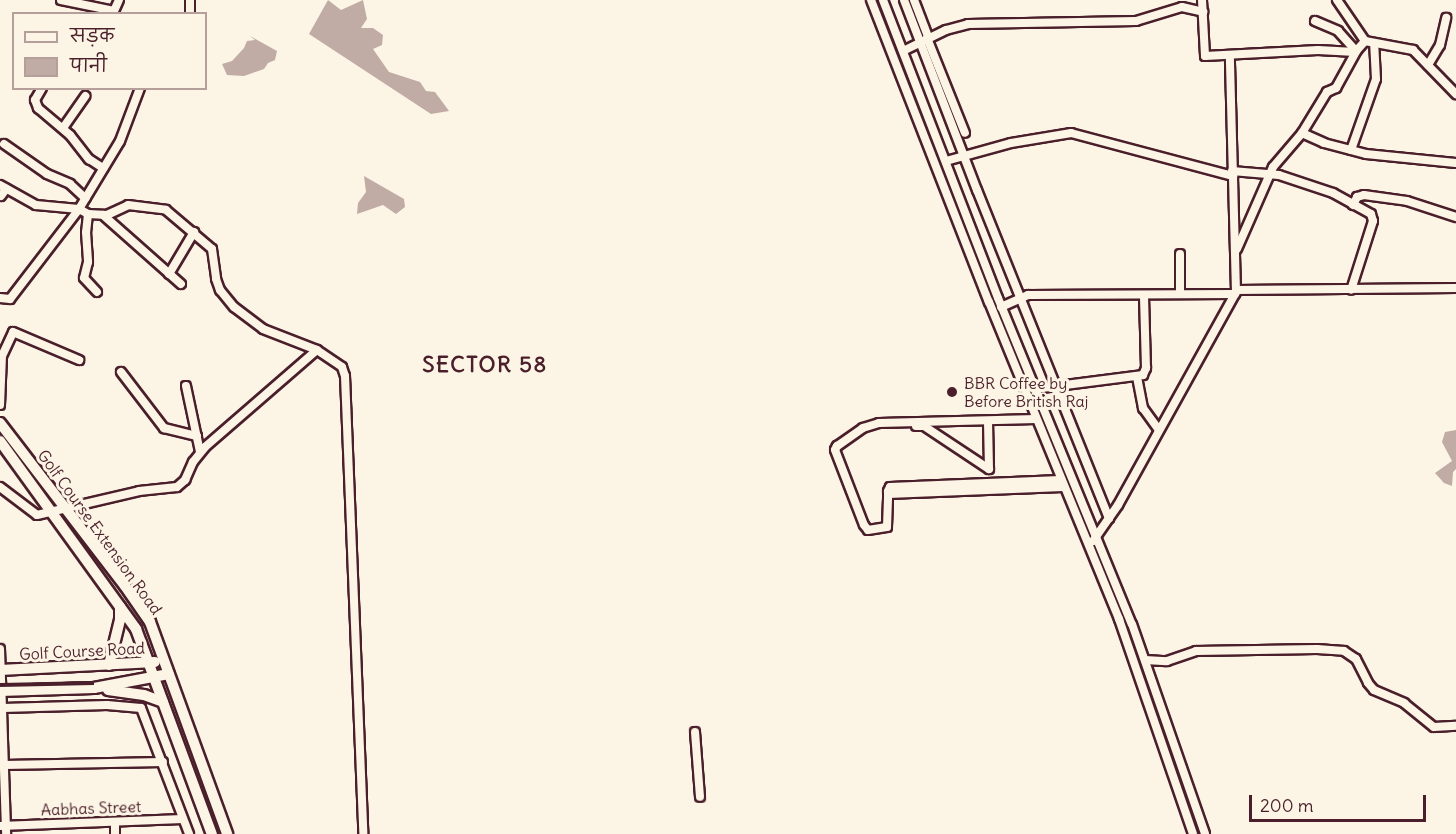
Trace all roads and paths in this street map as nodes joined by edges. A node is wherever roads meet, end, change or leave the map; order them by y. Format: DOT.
graph roads {
  1 [pos="61,0"];
  2 [pos="119,0"];
  3 [pos="871,0"];
  4 [pos="884,0"];
  5 [pos="904,0"];
  6 [pos="914,0"];
  7 [pos="1202,0"];
  8 [pos="1337,0"];
  9 [pos="98,11"];
  10 [pos="1203,12"];
  11 [pos="1446,18"];
  12 [pos="1315,21"];
  13 [pos="925,39"];
  14 [pos="1365,41"];
  15 [pos="1374,45"];
  16 [pos="903,51"];
  17 [pos="1356,51"];
  18 [pos="1230,56"];
  19 [pos="1428,65"];
  20 [pos="41,90"];
  21 [pos="139,90"];
  22 [pos="1456,94"];
  23 [pos="85,96"];
  24 [pos="63,128"];
  25 [pos="965,132"];
  26 [pos="1302,133"];
  27 [pos="4,145"];
  28 [pos="1351,150"];
  29 [pos="963,155"];
  30 [pos="946,161"];
  31 [pos="1456,163"];
  32 [pos="103,168"];
  33 [pos="1270,172"];
  34 [pos="1232,173"];
  35 [pos="63,184"];
  36 [pos="3,190"];
  37 [pos="83,203"];
  38 [pos="1353,205"];
  39 [pos="88,214"];
  40 [pos="103,215"];
  41 [pos="1456,216"];
  42 [pos="194,232"];
  43 [pos="1236,252"];
  44 [pos="1180,254"];
  45 [pos="169,274"];
  46 [pos="181,284"];
  47 [pos="1456,288"];
  48 [pos="1351,290"];
  49 [pos="97,292"];
  50 [pos="1236,292"];
  51 [pos="1180,294"];
  52 [pos="1144,296"];
  53 [pos="0,298"];
  54 [pos="1020,298"];
  55 [pos="1001,306"];
  56 [pos="317,350"];
  57 [pos="79,360"];
  58 [pos="121,372"];
  59 [pos="1137,377"];
  60 [pos="186,386"];
  61 [pos="1055,387"];
  62 [pos="1034,388"];
  63 [pos="0,405"];
  64 [pos="1036,419"];
  65 [pos="988,421"];
  66 [pos="912,422"];
  67 [pos="0,423"];
  68 [pos="1159,430"];
  69 [pos="197,436"];
  70 [pos="0,441"];
  71 [pos="200,452"];
  72 [pos="1062,483"];
  73 [pos="0,487"];
  74 [pos="64,508"];
  75 [pos="52,513"];
  76 [pos="1109,519"];
  77 [pos="1096,539"];
  78 [pos="1087,544"];
  79 [pos="120,607"];
  80 [pos="0,649"];
  81 [pos="1145,660"];
  82 [pos="165,661"];
  83 [pos="149,664"];
  84 [pos="108,665"];
  85 [pos="1,670"];
  86 [pos="169,674"];
  87 [pos="153,676"];
  88 [pos="94,688"];
  89 [pos="1,691"];
  90 [pos="163,702"];
  91 [pos="3,708"];
  92 [pos="1456,726"];
  93 [pos="695,732"];
  94 [pos="163,762"];
  95 [pos="4,765"];
  96 [pos="700,797"];
  97 [pos="183,819"];
  98 [pos="115,822"];
  99 [pos="66,824"];
  100 [pos="4,828"];
  101 [pos="66,834"];
  102 [pos="115,834"];
  103 [pos="189,834"];
  104 [pos="212,834"];
  105 [pos="227,834"];
  106 [pos="363,834"];
  107 [pos="1193,834"];
  108 [pos="1205,834"];
  1 -- 9 [label="street"];
  2 -- 9 [label="street"];
  3 -- 64 [label="street"];
  4 -- 16 [label="street"];
  5 -- 13 [label="street"];
  6 -- 13 [label="street"];
  7 -- 10 [label="street"];
  8 -- 14 [label="street"];
  10 -- 13 [label="street"];
  10 -- 18 [label="street"];
  11 -- 19 [label="street"];
  12 -- 17 [label="street"];
  13 -- 16 [label="street"];
  13 -- 25 [label="street"];
  13 -- 29 [label="street"];
  14 -- 15 [label="street"];
  14 -- 17 [label="street"];
  15 -- 19 [label="street"];
  15 -- 28 [label="street"];
  16 -- 30 [label="street"];
  17 -- 18 [label="street"];
  17 -- 26 [label="street"];
  18 -- 34 [label="street"];
  19 -- 22 [label="street"];
  20 -- 24 [label="street"];
  21 -- 32 [label="street"];
  23 -- 24 [label="street"];
  24 -- 32 [label="street"];
  26 -- 28 [label="street"];
  26 -- 33 [label="street"];
  27 -- 37 [label="street"];
  28 -- 31 [label="street"];
  29 -- 30 [label="street"];
  29 -- 34 [label="street"];
  29 -- 54 [label="street"];
  30 -- 55 [label="street"];
  32 -- 37 [label="street"];
  33 -- 34 [label="street"];
  33 -- 38 [label="street"];
  33 -- 43 [label="street"];
  34 -- 43 [label="street"];
  35 -- 37 [label="street"];
  36 -- 37 [label="street"];
  37 -- 39 [label="street"];
  37 -- 53 [label="street"];
  38 -- 41 [label="street"];
  38 -- 48 [label="street"];
  39 -- 40 [label="street"];
  39 -- 49 [label="street"];
  40 -- 42 [label="street"];
  40 -- 45 [label="street"];
  42 -- 45 [label="street"];
  42 -- 56 [label="street"];
  43 -- 50 [label="street"];
  44 -- 51 [label="street"];
  45 -- 46 [label="street"];
  47 -- 48 [label="street"];
  48 -- 50 [label="street"];
  50 -- 51 [label="street"];
  50 -- 68 [label="street"];
  51 -- 52 [label="street"];
  52 -- 54 [label="street"];
  52 -- 59 [label="street"];
  54 -- 55 [label="street"];
  54 -- 61 [label="street"];
  55 -- 62 [label="street"];
  56 -- 71 [label="street"];
  56 -- 106 [label="street"];
  57 -- 63 [label="street"];
  58 -- 69 [label="street"];
  59 -- 61 [label="street"];
  59 -- 68 [label="street"];
  60 -- 69 [label="street"];
  61 -- 62 [label="street"];
  61 -- 76 [label="street"];
  62 -- 77 [label="street"];
  64 -- 65 [label="street"];
  64 -- 72 [label="street"];
  65 -- 66 [label="street"];
  65 -- 66 [label="street"];
  66 -- 72 [label="street"];
  67 -- 74 [label="main road, Golf Course Extension Road"];
  68 -- 76 [label="street"];
  69 -- 71 [label="street"];
  70 -- 75 [label="main road, Golf Course Extension Road"];
  71 -- 74 [label="street"];
  72 -- 78 [label="street"];
  73 -- 75 [label="street"];
  74 -- 75 [label="street"];
  74 -- 82 [label="main road, Golf Course Extension Road"];
  75 -- 79 [label="main road, Golf Course Extension Road"];
  76 -- 77 [label="street"];
  77 -- 78 [label="street"];
  77 -- 81 [label="street"];
  78 -- 107 [label="street"];
  79 -- 83 [label="main road, Golf Course Extension Road"];
  79 -- 84 [label="main road"];
  80 -- 85 [label="street"];
  81 -- 92 [label="street"];
  81 -- 108 [label="street"];
  82 -- 83 [label="main road, Golf Course Road"];
  82 -- 86 [label="main road, Golf Course Extension Road"];
  83 -- 84 [label="main road, Golf Course Road"];
  83 -- 87 [label="main road, Golf Course Extension Road"];
  84 -- 85 [label="main road, Golf Course Road"];
  85 -- 89 [label="street"];
  86 -- 87 [label="main road, Golf Course Road"];
  86 -- 105 [label="main road, Golf Course Extension Road"];
  87 -- 88 [label="main road, Golf Course Road"];
  87 -- 90 [label="main road, Golf Course Extension Road"];
  88 -- 89 [label="main road, Golf Course Road"];
  88 -- 90 [label="main road"];
  89 -- 91 [label="street"];
  90 -- 104 [label="main road, Golf Course Extension Road"];
  91 -- 94 [label="street"];
  91 -- 95 [label="street"];
  93 -- 96 [label="street"];
  94 -- 95 [label="street"];
  94 -- 97 [label="street"];
  95 -- 100 [label="street"];
  97 -- 98 [label="street, Aabhas Street"];
  97 -- 103 [label="street"];
  98 -- 99 [label="street, Aabhas Street"];
  98 -- 102 [label="street"];
  99 -- 100 [label="street, Aabhas Street"];
  99 -- 101 [label="street"];
}
